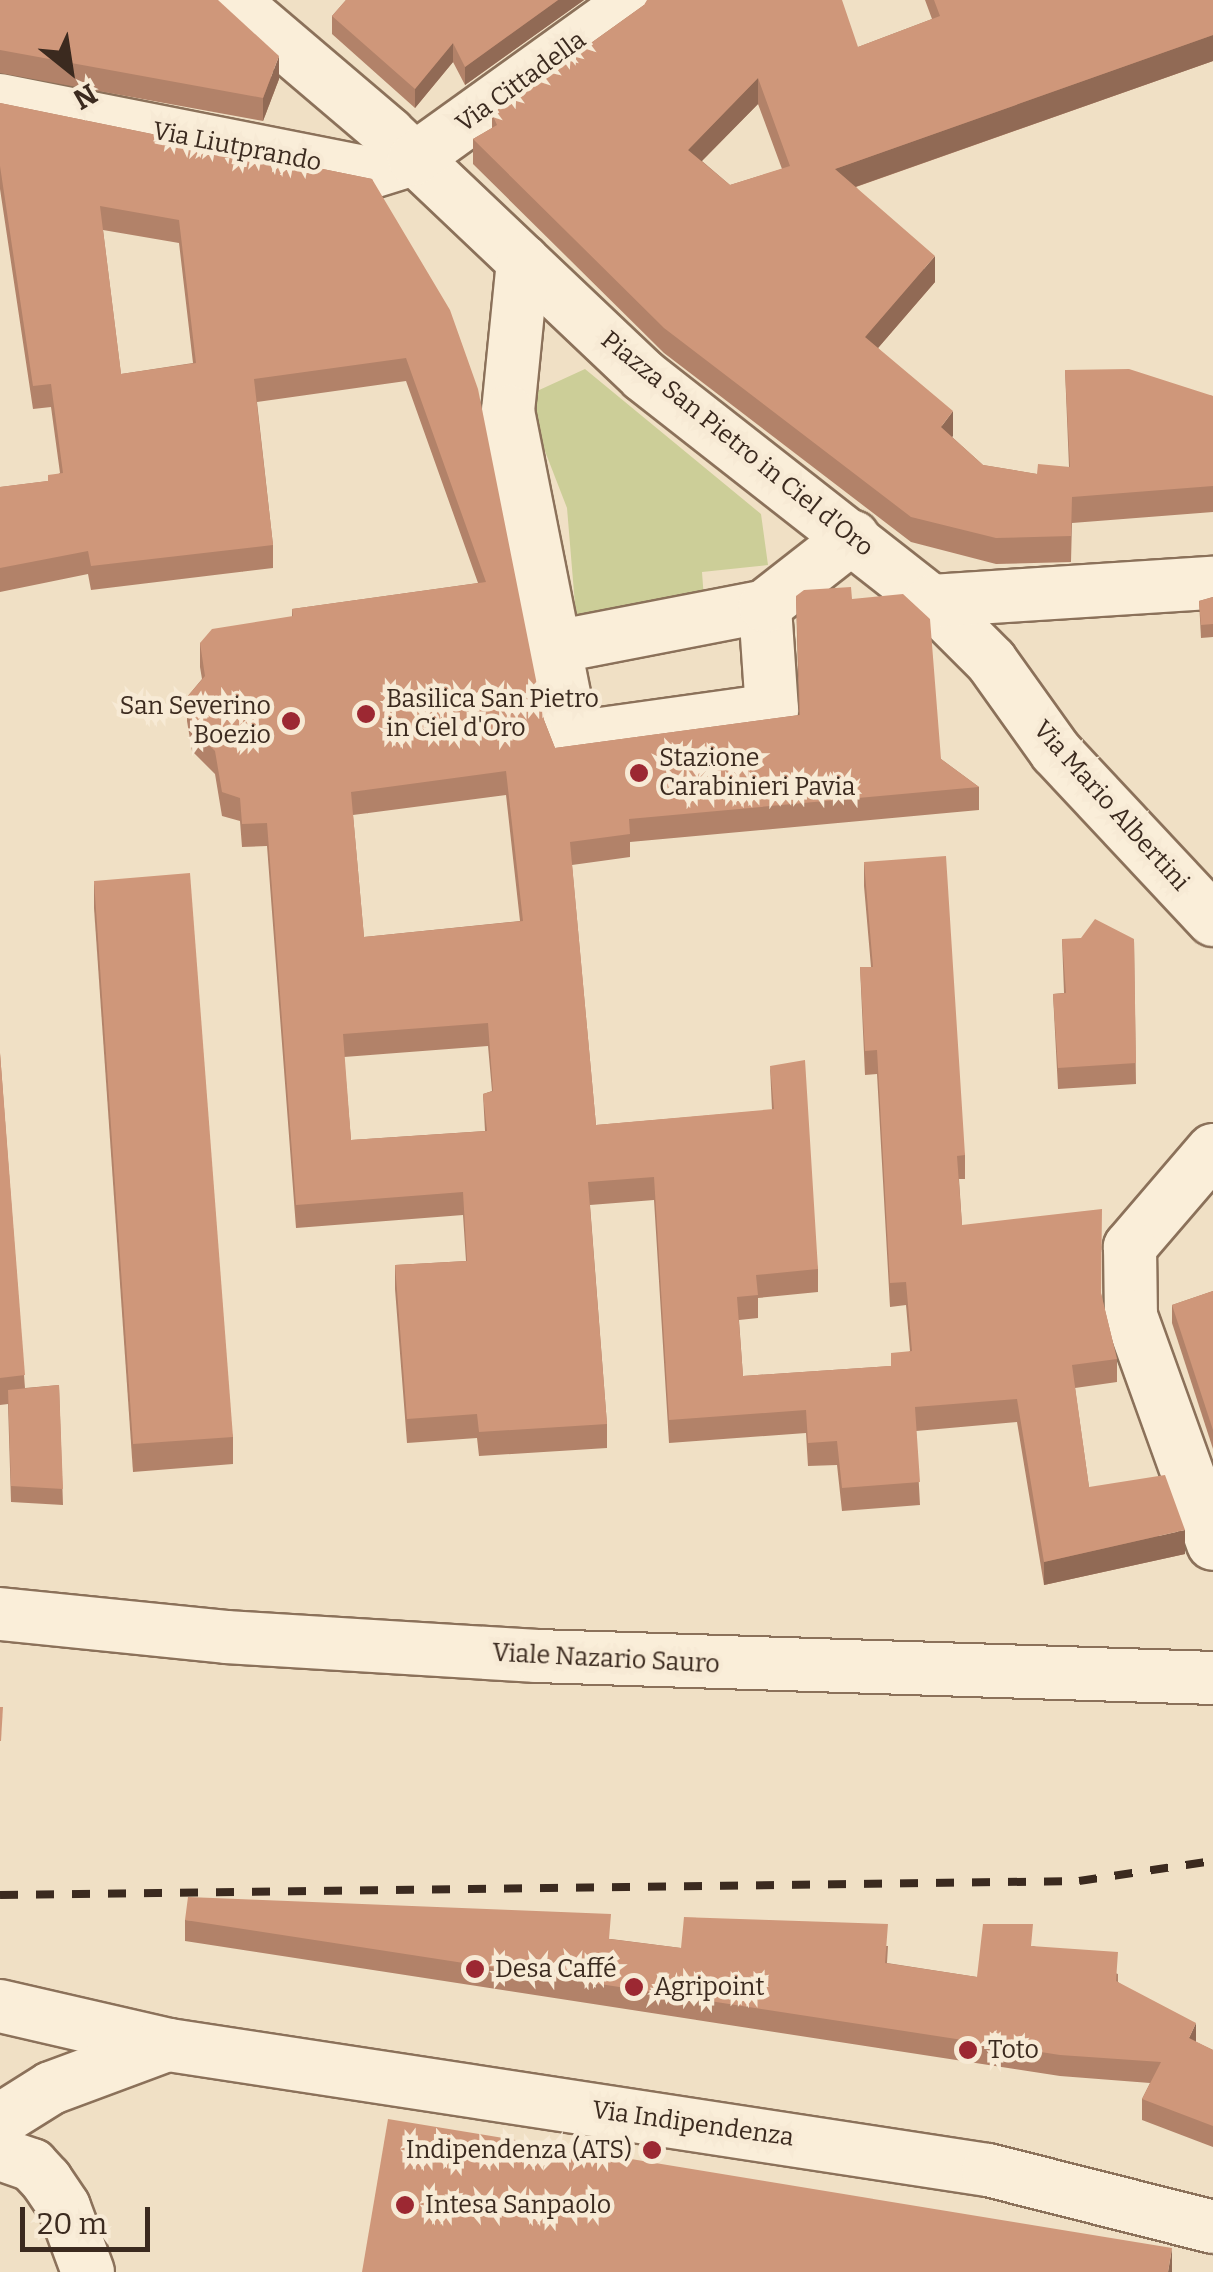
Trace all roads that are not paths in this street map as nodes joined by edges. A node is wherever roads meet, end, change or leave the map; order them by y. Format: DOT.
graph roads {
  1 [pos="232,0"];
  2 [pos="627,6"];
  3 [pos="0,100"];
  4 [pos="414,159"];
  5 [pos="523,262"];
  6 [pos="852,537"];
  7 [pos="1213,583"];
  8 [pos="931,601"];
  9 [pos="765,606"];
  10 [pos="555,648"];
  11 [pos="1213,920"];
  12 [pos="1213,1150"];
  13 [pos="1213,1544"];
  14 [pos="0,1614"];
  15 [pos="1213,1678"];
  16 [pos="0,2006"];
  17 [pos="169,2044"];
  18 [pos="0,2120"];
  19 [pos="0,2154"];
  20 [pos="1213,2227"];
  21 [pos="88,2272"];
  1 -- 4 [label="street, Piazza San Pietro in Ciel d'Oro"];
  2 -- 4 [label="street, Via Cittadella"];
  3 -- 4 [label="street, Via Liutprando"];
  4 -- 5 [label="street, Piazza San Pietro in Ciel d'Oro"];
  5 -- 6 [label="street, Piazza San Pietro in Ciel d'Oro"];
  5 -- 10 [label="street"];
  6 -- 8 [label="street, Piazza San Pietro in Ciel d'Oro"];
  6 -- 9 [label="street"];
  7 -- 8 [label="street"];
  8 -- 11 [label="street, Via Mario Albertini"];
  9 -- 10 [label="street"];
  9 -- 10 [label="street"];
  12 -- 13 [label="street"];
  14 -- 15 [label="street, Viale Nazario Sauro"];
  16 -- 17 [label="street, Via Indipendenza"];
  17 -- 18 [label="street, Via Indipendenza"];
  17 -- 20 [label="street, Via Indipendenza"];
  19 -- 21 [label="street"];
}
